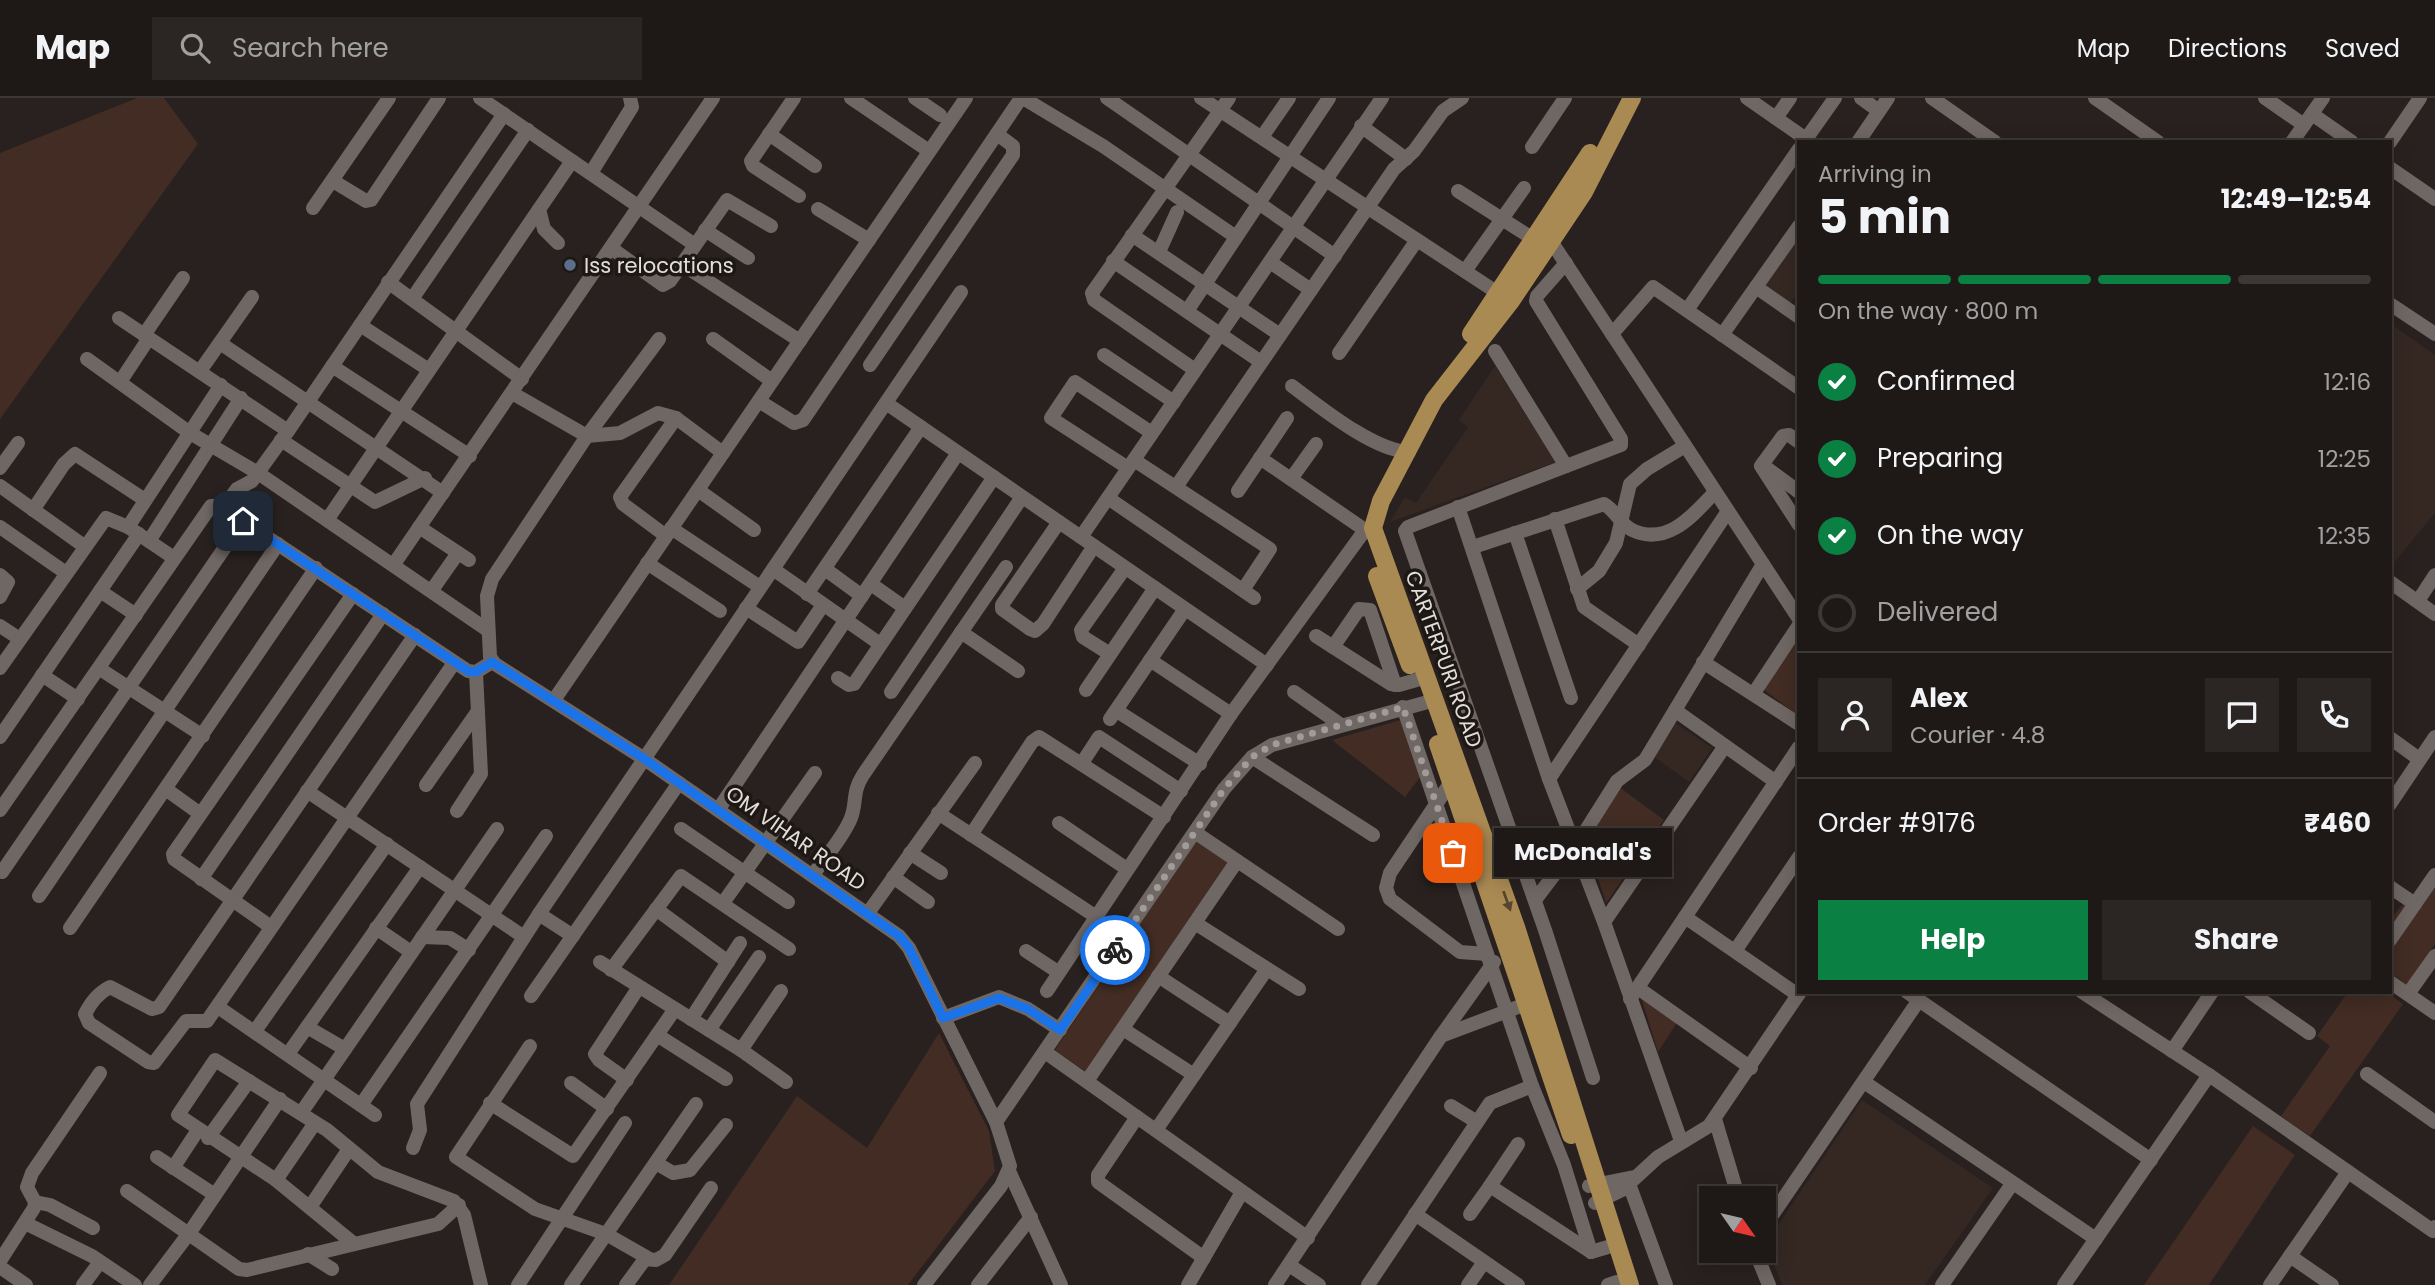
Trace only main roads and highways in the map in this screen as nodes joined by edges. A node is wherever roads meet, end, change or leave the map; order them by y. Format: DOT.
graph roads {
  1 [pos="1619,98"];
  2 [pos="1632,98"];
  3 [pos="1543,241"];
  4 [pos="1430,702"];
  5 [pos="1594,1184"];
  6 [pos="1599,1202"];
  7 [pos="1618,1284"];
  1 -- 3 [label="main road"];
  2 -- 3 [label="main road"];
  3 -- 4 [label="main road, CARTERPURI ROAD"];
  4 -- 5 [label="main road, CARTERPURI ROAD, one-way"];
  4 -- 5 [label="main road, CARTERPURI ROAD"];
  5 -- 6 [label="main road, CARTERPURI ROAD"];
  6 -- 7 [label="main road, CARTERPURI ROAD"];
  6 -- 7 [label="main road, CARTERPURI ROAD"];
}
